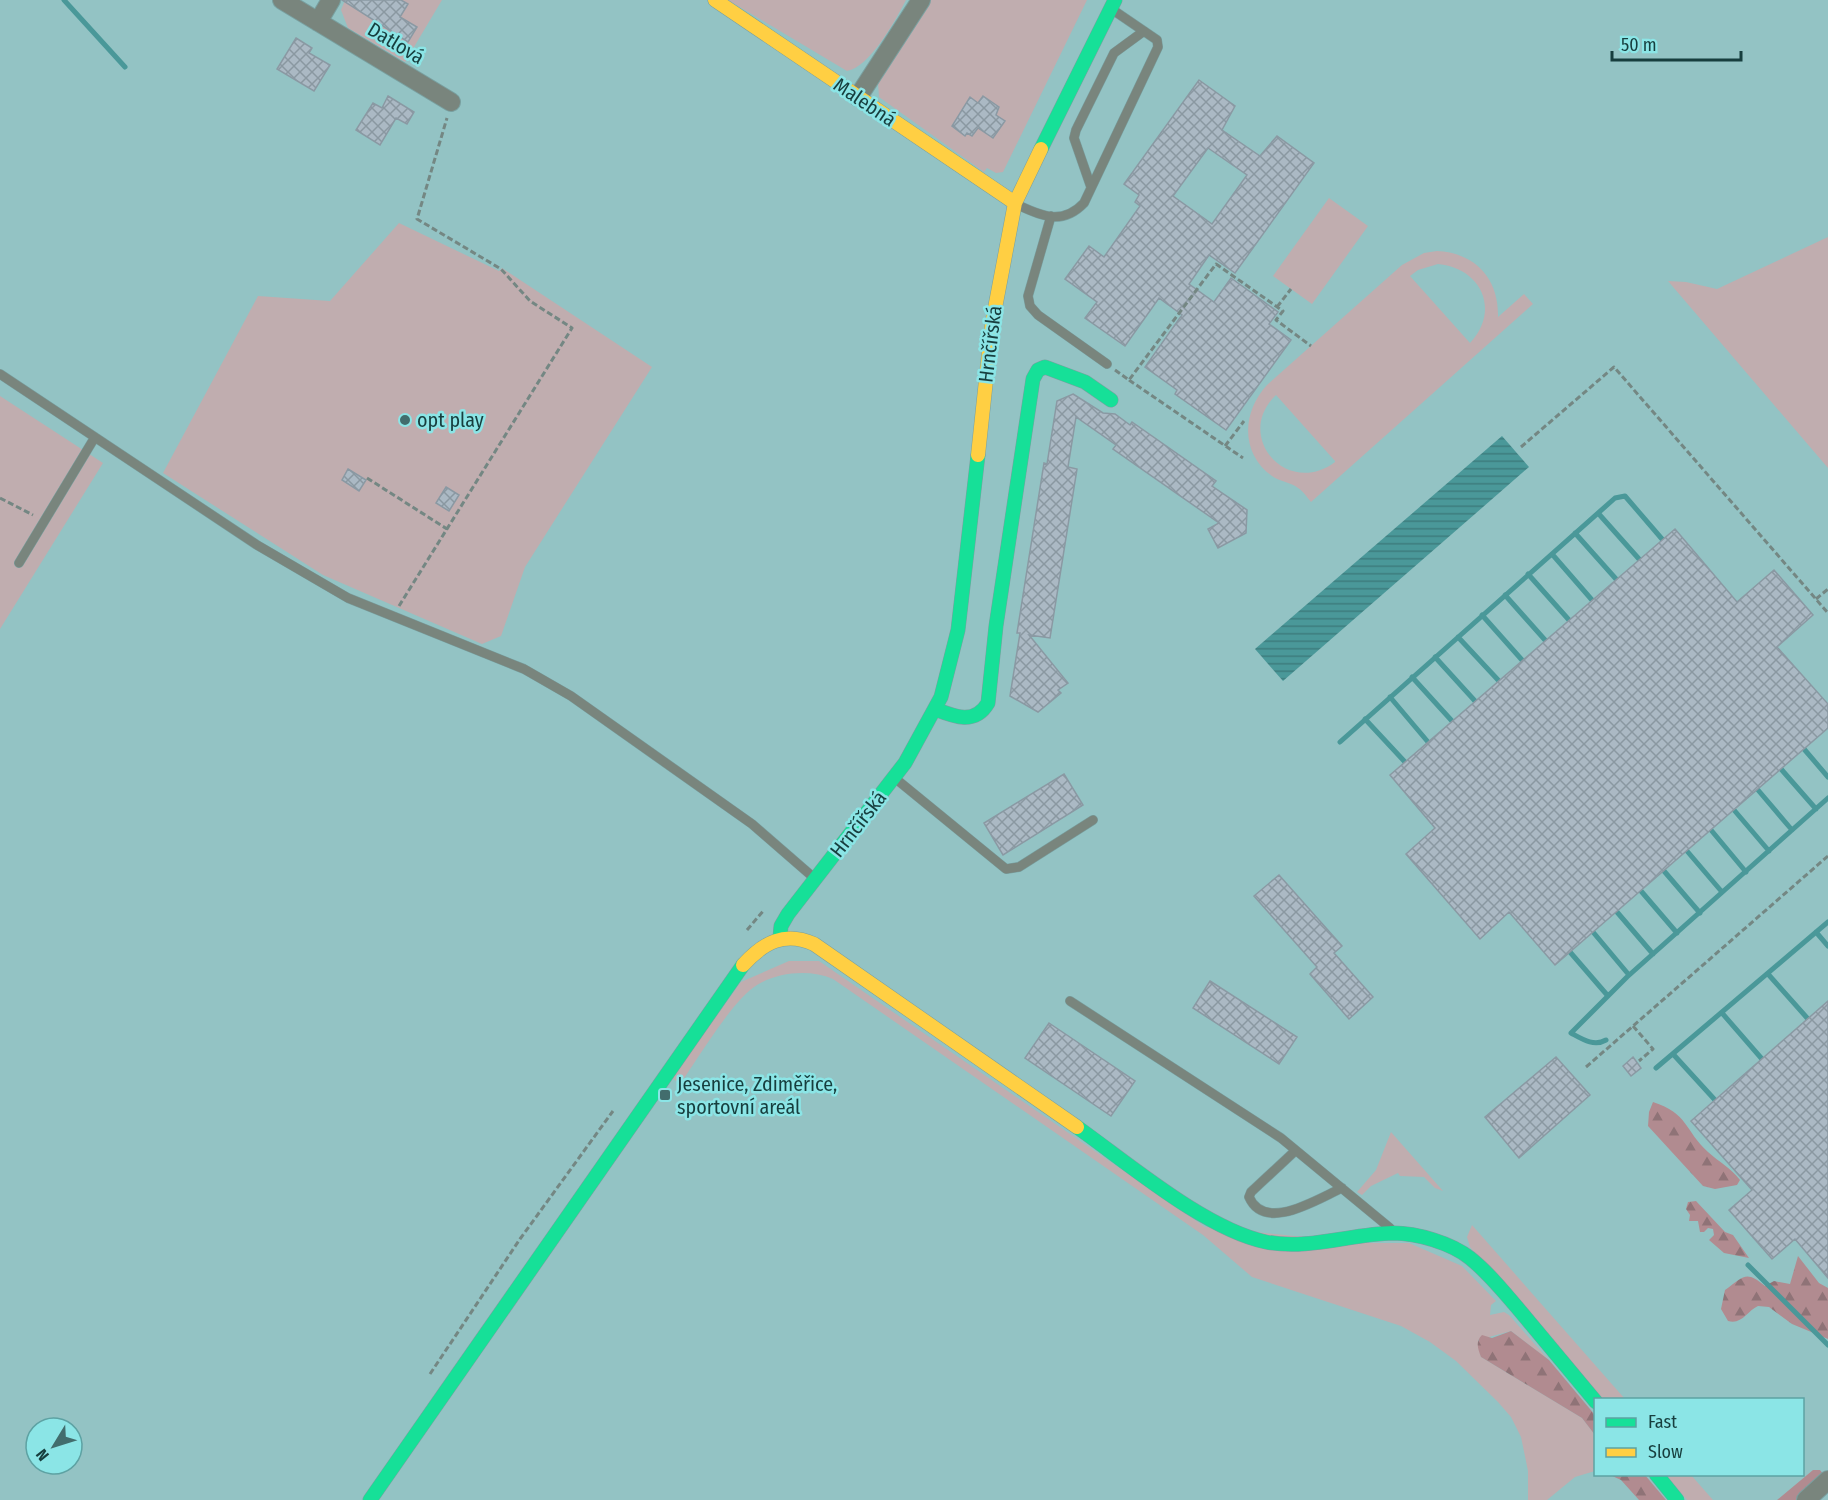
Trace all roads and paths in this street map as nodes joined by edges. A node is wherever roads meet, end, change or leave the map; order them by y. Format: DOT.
graph roads {
  1 [pos="282,0"];
  2 [pos="331,0"];
  3 [pos="716,0"];
  4 [pos="921,0"];
  5 [pos="1113,4"];
  6 [pos="318,22"];
  7 [pos="1144,31"];
  8 [pos="858,98"];
  9 [pos="451,102"];
  10 [pos="1091,187"];
  11 [pos="1015,203"];
  12 [pos="1052,216"];
  13 [pos="1292,289"];
  14 [pos="1277,307"];
  15 [pos="1311,346"];
  16 [pos="1107,364"];
  17 [pos="0,374"];
  18 [pos="1129,380"];
  19 [pos="1111,400"];
  20 [pos="1244,421"];
  21 [pos="95,437"];
  22 [pos="1225,446"];
  23 [pos="1521,447"];
  24 [pos="1243,458"];
  25 [pos="367,478"];
  26 [pos="0,498"];
  27 [pos="44,521"];
  28 [pos="447,529"];
  29 [pos="19,563"];
  30 [pos="1828,589"];
  31 [pos="1816,600"];
  32 [pos="1828,613"];
  33 [pos="393,616"];
  34 [pos="936,709"];
  35 [pos="894,778"];
  36 [pos="1093,820"];
  37 [pos="1828,856"];
  38 [pos="815,879"];
  39 [pos="780,937"];
  40 [pos="1070,1001"];
  41 [pos="1633,1026"];
  42 [pos="1639,1061"];
  43 [pos="1586,1067"];
  44 [pos="1295,1150"];
  45 [pos="1342,1188"];
  46 [pos="1397,1233"];
  47 [pos="1594,1400"];
  48 [pos="1658,1476"];
  49 [pos="1828,1480"];
  50 [pos="370,1500"];
  51 [pos="1677,1500"];
  52 [pos="1806,1500"];
  1 -- 6 [label="street, Datlová"];
  2 -- 6 [label="street"];
  3 -- 8 [label="street, Malebná"];
  4 -- 8 [label="street"];
  5 -- 7 [label="lane"];
  5 -- 11 [label="street, Hrnčířská"];
  6 -- 9 [label="street, Datlová"];
  7 -- 10 [label="lane"];
  7 -- 10 [label="lane"];
  8 -- 11 [label="street, Malebná"];
  9 -- 28 [label="path"];
  10 -- 12 [label="lane"];
  11 -- 12 [label="lane"];
  11 -- 34 [label="street, Hrnčířská"];
  12 -- 16 [label="lane"];
  13 -- 14 [label="path"];
  14 -- 15 [label="path"];
  14 -- 18 [label="path"];
  16 -- 18 [label="path"];
  17 -- 21 [label="lane"];
  18 -- 22 [label="path"];
  19 -- 34 [label="street"];
  20 -- 22 [label="path"];
  21 -- 27 [label="lane"];
  21 -- 33 [label="lane"];
  22 -- 24 [label="path"];
  23 -- 31 [label="path"];
  25 -- 28 [label="path"];
  26 -- 27 [label="path"];
  27 -- 29 [label="lane"];
  28 -- 33 [label="path"];
  30 -- 31 [label="path"];
  31 -- 32 [label="path"];
  33 -- 38 [label="lane"];
  34 -- 35 [label="street, Hrnčířská"];
  35 -- 36 [label="lane"];
  35 -- 38 [label="street, Hrnčířská"];
  37 -- 41 [label="path"];
  38 -- 39 [label="street, Hrnčířská"];
  39 -- 46 [label="street"];
  39 -- 50 [label="street"];
  40 -- 44 [label="lane"];
  41 -- 42 [label="path"];
  41 -- 43 [label="path"];
  44 -- 45 [label="lane"];
  44 -- 45 [label="lane"];
  45 -- 46 [label="lane"];
  46 -- 47 [label="street"];
  48 -- 51 [label="street"];
  49 -- 52 [label="street"];
}
